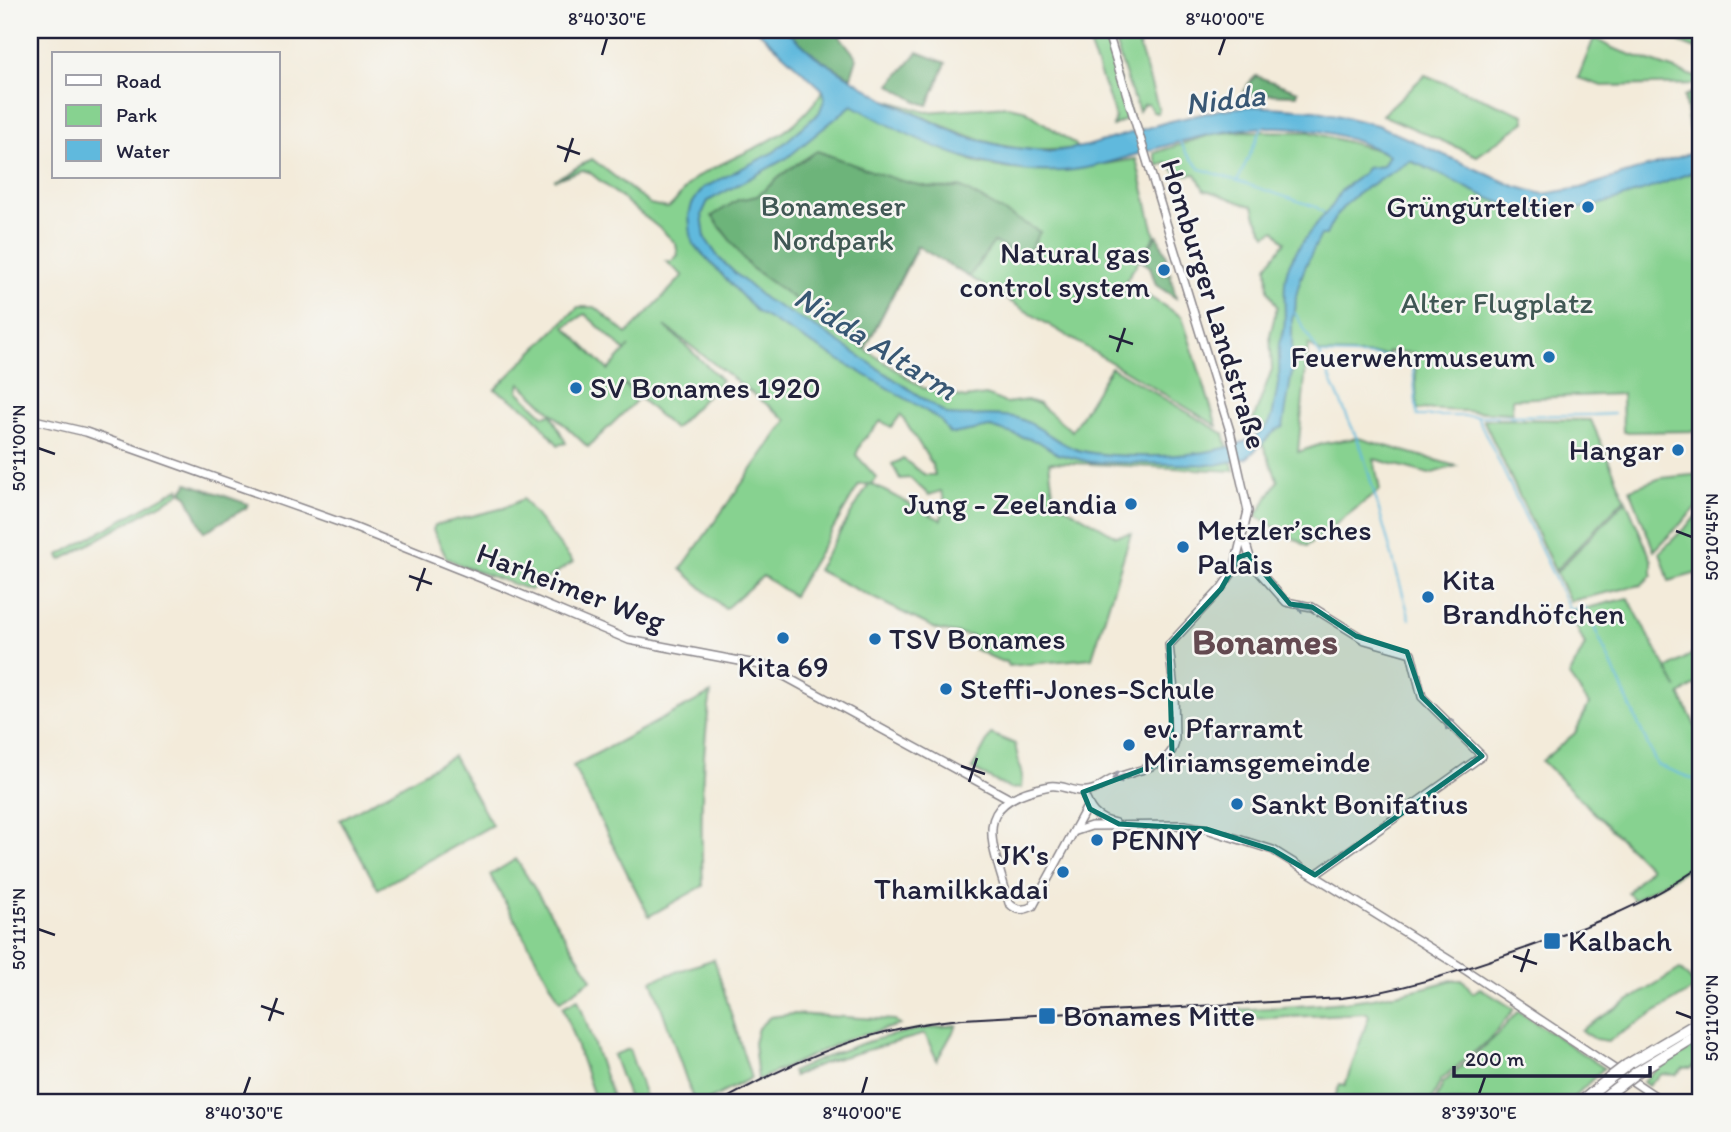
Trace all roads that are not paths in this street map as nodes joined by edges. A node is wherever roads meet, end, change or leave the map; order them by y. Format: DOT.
graph roads {
  1 [pos="1107,30"];
  2 [pos="30,419"];
  3 [pos="1244,536"];
  4 [pos="1248,554"];
  5 [pos="1239,558"];
  6 [pos="1083,792"];
  7 [pos="1010,799"];
  8 [pos="1088,805"];
  9 [pos="1119,824"];
  10 [pos="1075,831"];
  11 [pos="1315,875"];
  12 [pos="1701,1021"];
  13 [pos="1701,1033"];
  14 [pos="1626,1070"];
  15 [pos="1581,1102"];
  16 [pos="1598,1102"];
  17 [pos="1664,1102"];
  1 -- 3 [label="street, Homburger Landstraße"];
  2 -- 7 [label="street, Harheimer Weg"];
  3 -- 4 [label="street, Homburger Landstraße"];
  3 -- 5 [label="street"];
  4 -- 5 [label="street"];
  11 -- 4 [label="street, one-way"];
  5 -- 6 [label="street, one-way"];
  6 -- 7 [label="street"];
  6 -- 8 [label="street"];
  7 -- 10 [label="street"];
  8 -- 9 [label="street"];
  8 -- 10 [label="street"];
  9 -- 10 [label="street"];
  9 -- 11 [label="street"];
  11 -- 14 [label="street"];
  12 -- 14 [label="highway"];
  13 -- 16 [label="highway, bridge"];
  14 -- 15 [label="highway, bridge"];
  14 -- 17 [label="street"];
}
